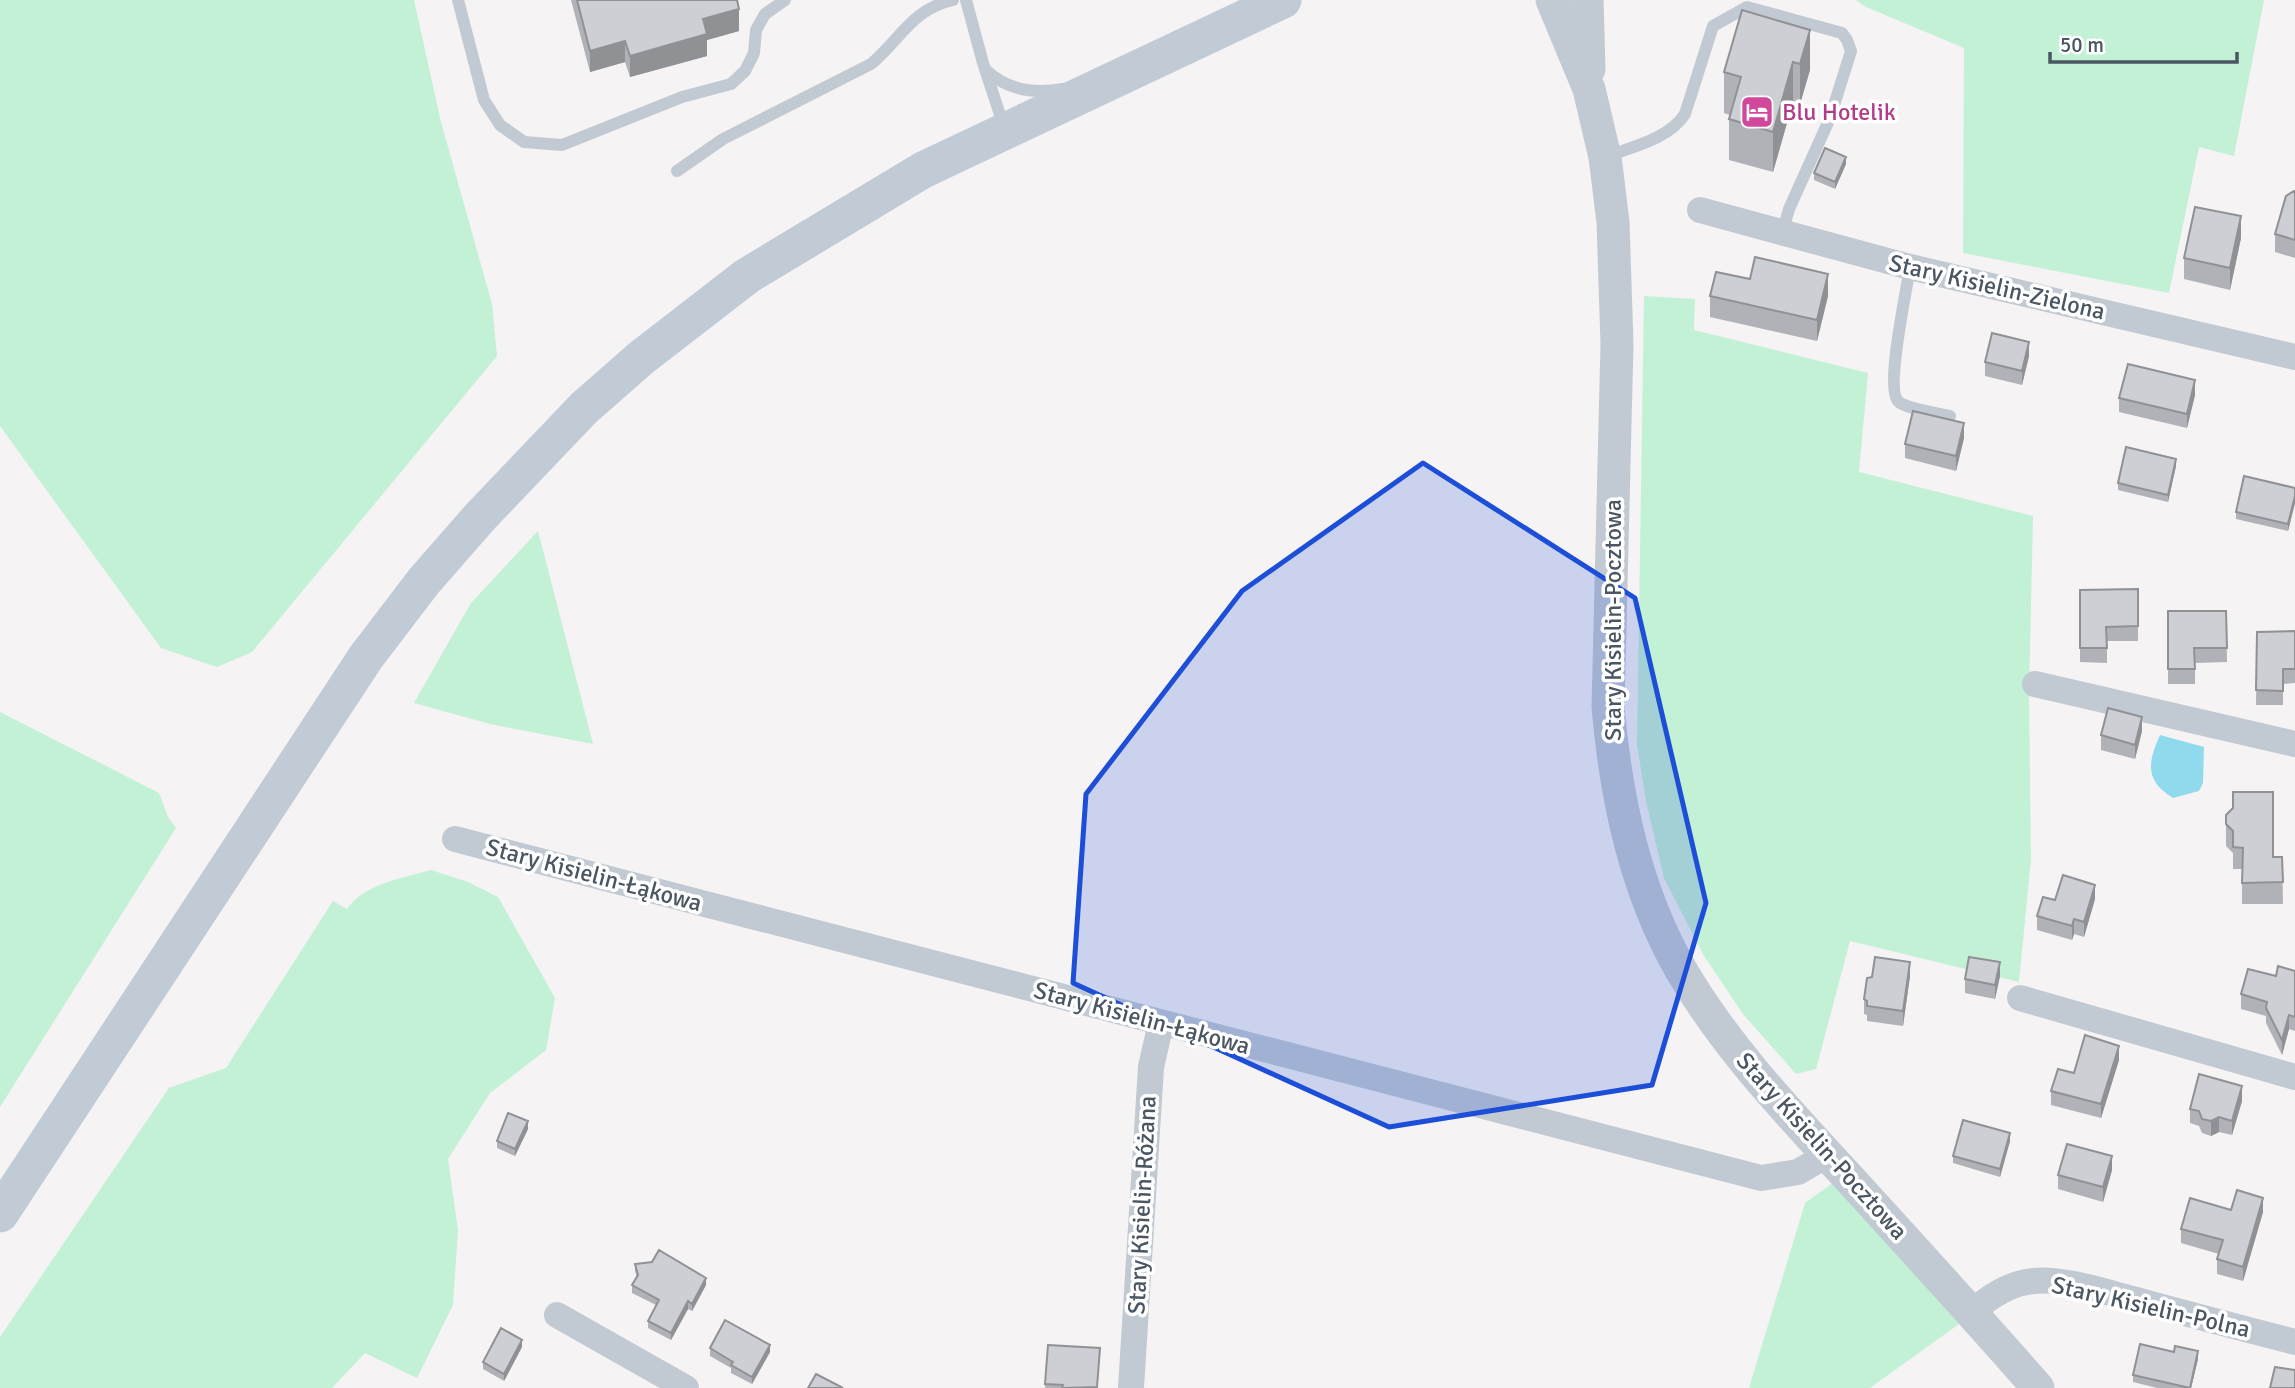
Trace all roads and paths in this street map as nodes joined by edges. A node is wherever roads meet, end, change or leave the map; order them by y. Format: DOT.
graph roads {
  1 [pos="458,0"];
  2 [pos="785,0"];
  3 [pos="953,0"];
  4 [pos="966,0"];
  5 [pos="1283,0"];
  6 [pos="1552,0"];
  7 [pos="1587,0"];
  8 [pos="985,70"];
  9 [pos="1108,82"];
  10 [pos="1589,89"];
  11 [pos="1005,130"];
  12 [pos="1605,157"];
  13 [pos="677,171"];
  14 [pos="1700,210"];
  15 [pos="1782,233"];
  16 [pos="1910,267"];
  17 [pos="2295,357"];
  18 [pos="1950,416"];
  19 [pos="2035,684"];
  20 [pos="2295,744"];
  21 [pos="455,839"];
  22 [pos="2020,998"];
  23 [pos="1161,1023"];
  24 [pos="2295,1077"];
  25 [pos="1827,1155"];
  26 [pos="0,1214"];
  27 [pos="1972,1312"];
  28 [pos="557,1315"];
  29 [pos="2295,1342"];
  30 [pos="686,1388"];
  31 [pos="1131,1388"];
  32 [pos="2038,1388"];
  1 -- 2 [label="lane"];
  3 -- 13 [label="lane"];
  4 -- 8 [label="lane"];
  5 -- 9 [label="main road"];
  6 -- 10 [label="street, Stary Kisielin-Pocztowa"];
  7 -- 10 [label="street, Stary Kisielin-Pocztowa"];
  8 -- 9 [label="lane"];
  8 -- 11 [label="lane"];
  9 -- 11 [label="main road"];
  10 -- 12 [label="street, Stary Kisielin-Pocztowa"];
  11 -- 26 [label="main road"];
  12 -- 15 [label="lane"];
  12 -- 25 [label="street, Stary Kisielin-Pocztowa"];
  14 -- 15 [label="street, Stary Kisielin-Zielona"];
  15 -- 16 [label="street, Stary Kisielin-Zielona"];
  16 -- 17 [label="street, Stary Kisielin-Zielona"];
  16 -- 18 [label="lane"];
  19 -- 20 [label="street"];
  21 -- 23 [label="street, Stary Kisielin-Łąkowa"];
  22 -- 24 [label="street"];
  23 -- 25 [label="street, Stary Kisielin-Łąkowa"];
  23 -- 31 [label="street, Stary Kisielin-Różana"];
  25 -- 27 [label="street, Stary Kisielin-Pocztowa"];
  27 -- 29 [label="street, Stary Kisielin-Polna"];
  27 -- 32 [label="street, Stary Kisielin-Pocztowa"];
  28 -- 30 [label="street"];
}
